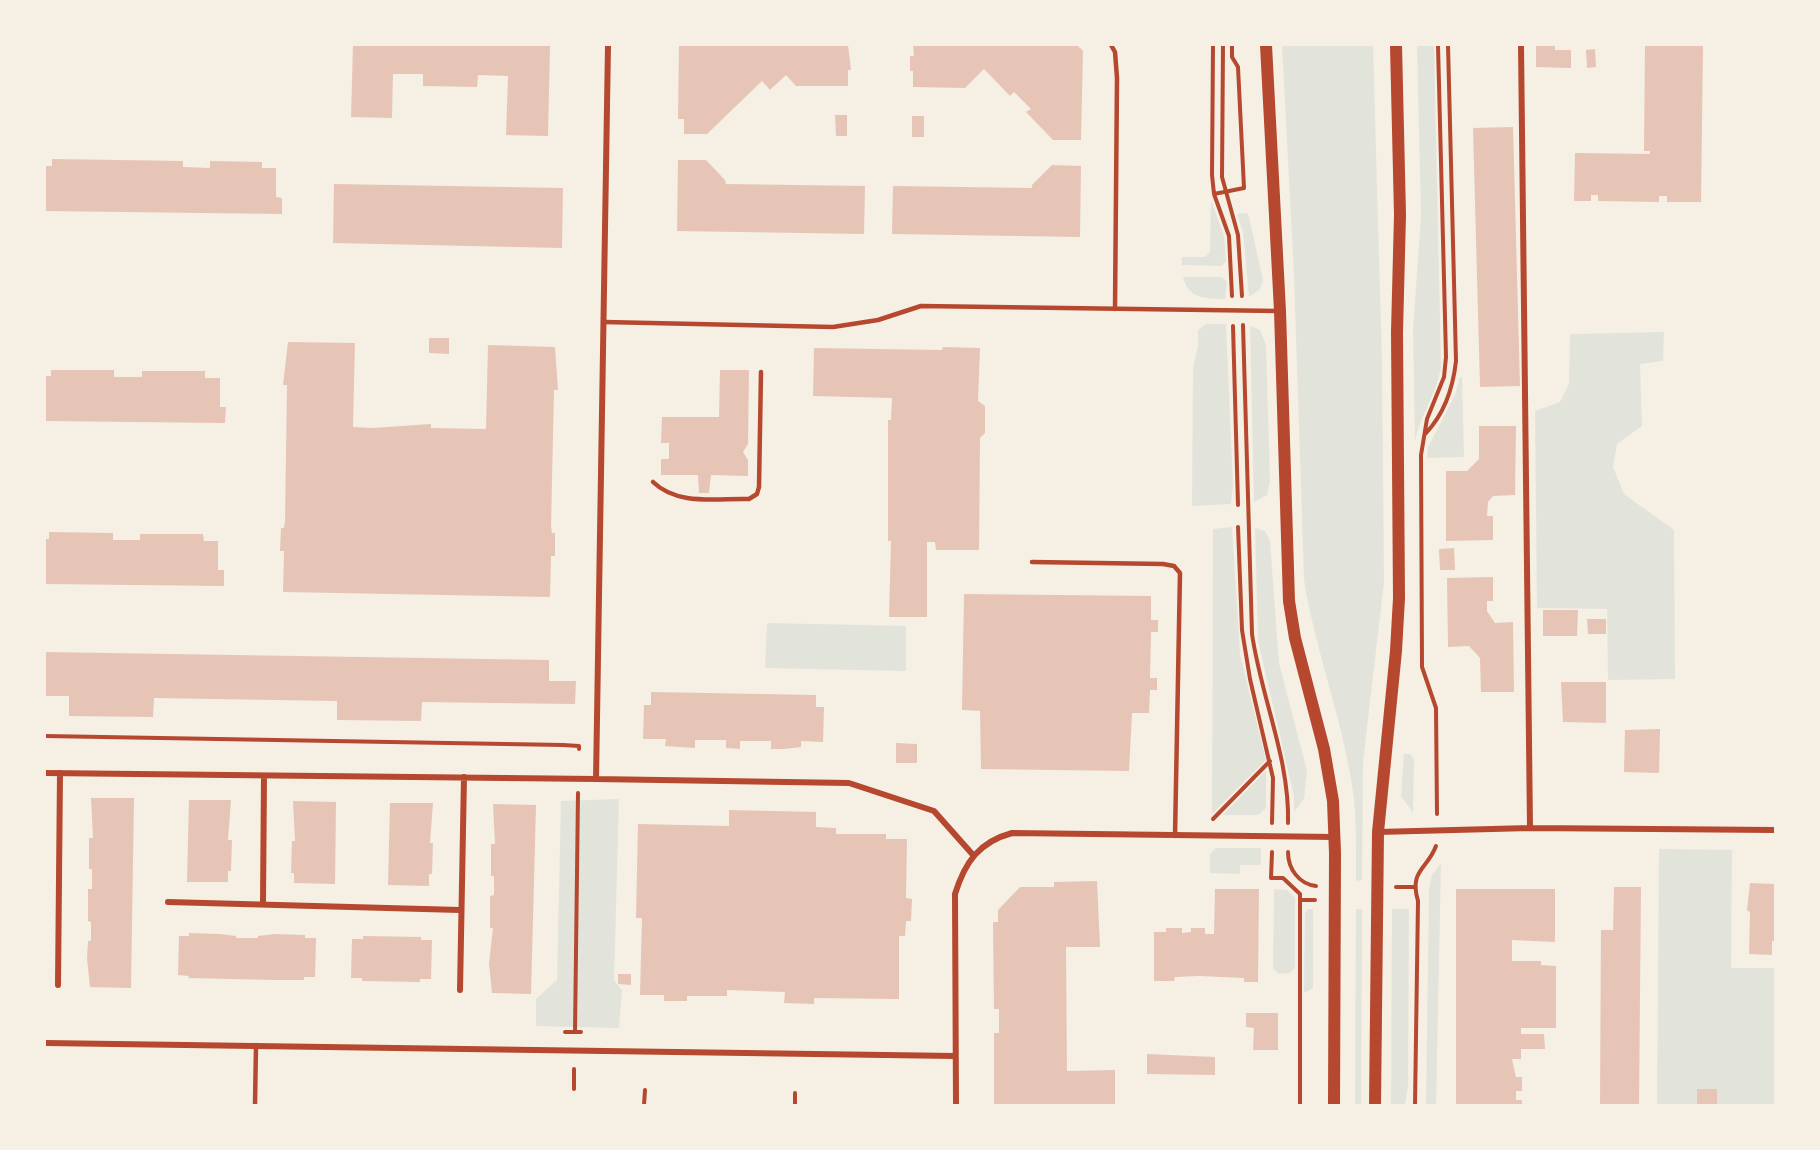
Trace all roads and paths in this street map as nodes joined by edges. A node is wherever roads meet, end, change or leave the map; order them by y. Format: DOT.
graph roads {
  1 [pos="608,45"];
  2 [pos="1111,45"];
  3 [pos="1213,45"];
  4 [pos="1223,45"];
  5 [pos="1232,45"];
  6 [pos="1266,45"];
  7 [pos="1396,45"];
  8 [pos="1438,45"];
  9 [pos="1448,45"];
  10 [pos="1521,45"];
  11 [pos="1224,192"];
  12 [pos="1214,194"];
  13 [pos="1233,299"];
  14 [pos="1243,299"];
  15 [pos="1115,309"];
  16 [pos="1280,311"];
  17 [pos="604,322"];
  18 [pos="1243,324"];
  19 [pos="1233,325"];
  20 [pos="761,372"];
  21 [pos="1425,434"];
  22 [pos="652,482"];
  23 [pos="1238,505"];
  24 [pos="1238,527"];
  25 [pos="1032,562"];
  26 [pos="45,736"];
  27 [pos="563,746"];
  28 [pos="1270,761"];
  29 [pos="45,773"];
  30 [pos="60,773"];
  31 [pos="264,776"];
  32 [pos="465,777"];
  33 [pos="596,779"];
  34 [pos="578,794"];
  35 [pos="1288,818"];
  36 [pos="1213,819"];
  37 [pos="1437,819"];
  38 [pos="1272,826"];
  39 [pos="1530,828"];
  40 [pos="1775,830"];
  41 [pos="1378,832"];
  42 [pos="1175,836"];
  43 [pos="1334,837"];
  44 [pos="1437,841"];
  45 [pos="1272,850"];
  46 [pos="1288,850"];
  47 [pos="974,856"];
  48 [pos="1315,886"];
  49 [pos="1390,887"];
  50 [pos="1414,887"];
  51 [pos="1300,900"];
  52 [pos="1315,900"];
  53 [pos="168,902"];
  54 [pos="263,903"];
  55 [pos="460,910"];
  56 [pos="58,985"];
  57 [pos="460,990"];
  58 [pos="575,1032"];
  59 [pos="45,1043"];
  60 [pos="256,1045"];
  61 [pos="956,1056"];
  62 [pos="574,1069"];
  63 [pos="573,1089"];
  64 [pos="645,1090"];
  65 [pos="795,1093"];
  66 [pos="255,1105"];
  67 [pos="644,1105"];
  68 [pos="795,1105"];
  69 [pos="956,1105"];
  70 [pos="1300,1105"];
  71 [pos="1334,1105"];
  72 [pos="1376,1105"];
  73 [pos="1415,1105"];
  1 -- 17 [label="street"];
  2 -- 15 [label="lane"];
  3 -- 12 [label="path"];
  4 -- 11 [label="path"];
  5 -- 11 [label="path"];
  6 -- 16 [label="main road"];
  7 -- 41 [label="main road"];
  8 -- 21 [label="path"];
  9 -- 21 [label="path"];
  10 -- 39 [label="street"];
  11 -- 12 [label="path"];
  11 -- 14 [label="path"];
  12 -- 13 [label="path"];
  15 -- 16 [label="lane"];
  15 -- 17 [label="lane"];
  16 -- 43 [label="main road"];
  17 -- 33 [label="street"];
  18 -- 35 [label="path"];
  19 -- 23 [label="path"];
  20 -- 22 [label="lane"];
  21 -- 37 [label="path"];
  24 -- 28 [label="path"];
  25 -- 42 [label="lane"];
  26 -- 27 [label="path"];
  28 -- 36 [label="path"];
  28 -- 38 [label="path"];
  29 -- 30 [label="street"];
  30 -- 31 [label="street"];
  30 -- 56 [label="street"];
  31 -- 32 [label="street"];
  31 -- 54 [label="street"];
  32 -- 33 [label="street"];
  32 -- 55 [label="street"];
  33 -- 47 [label="street"];
  34 -- 58 [label="path"];
  39 -- 40 [label="street"];
  39 -- 41 [label="street"];
  41 -- 72 [label="main road"];
  42 -- 43 [label="street"];
  42 -- 47 [label="street"];
  43 -- 71 [label="main road"];
  44 -- 50 [label="path"];
  45 -- 51 [label="path"];
  46 -- 48 [label="path"];
  47 -- 61 [label="street"];
  49 -- 50 [label="path"];
  50 -- 73 [label="path"];
  51 -- 52 [label="path"];
  51 -- 70 [label="path"];
  53 -- 54 [label="street"];
  54 -- 55 [label="street"];
  55 -- 57 [label="street"];
  59 -- 60 [label="street"];
  60 -- 61 [label="street"];
  60 -- 66 [label="lane"];
  61 -- 69 [label="street"];
  62 -- 63 [label="path"];
  64 -- 67 [label="path"];
  65 -- 68 [label="path"];
}
